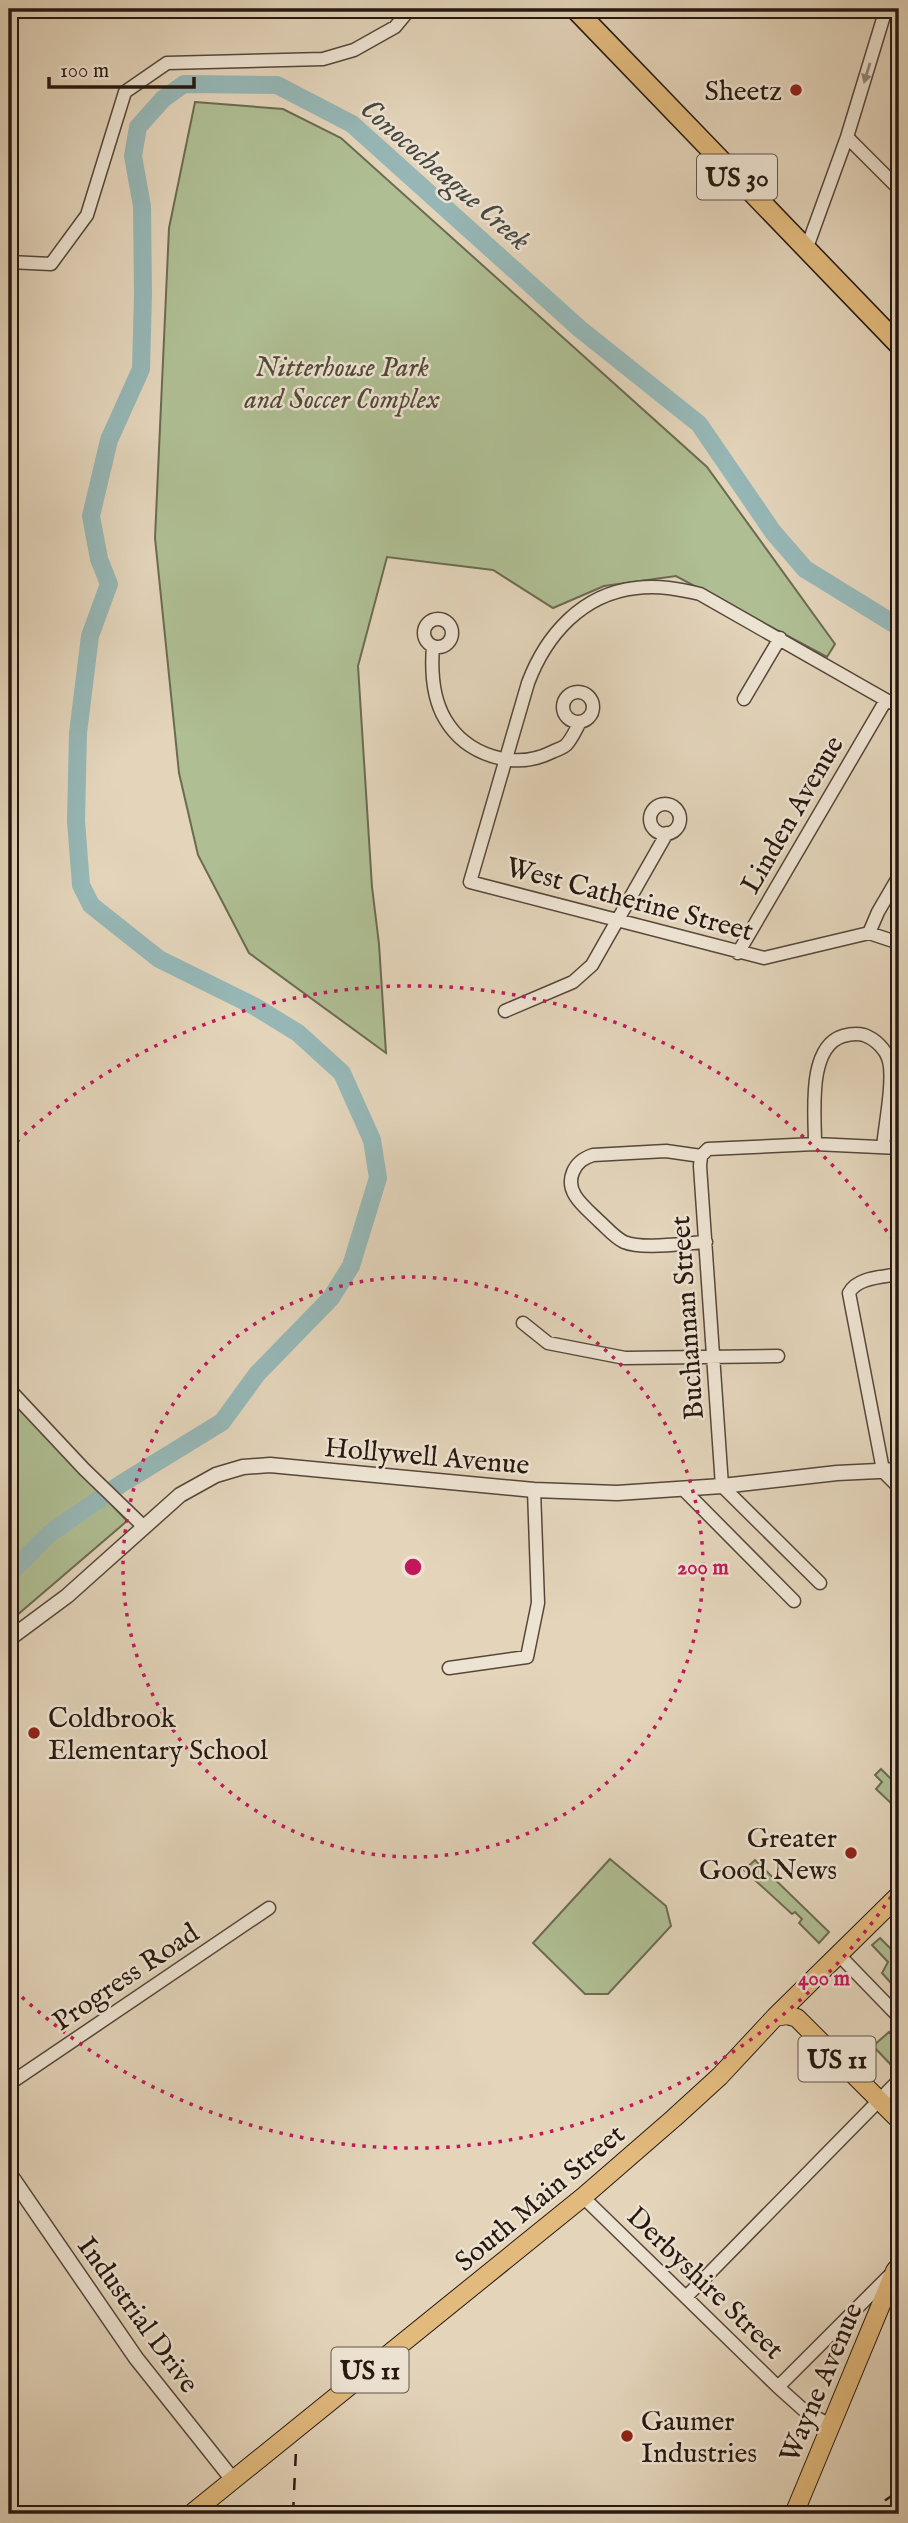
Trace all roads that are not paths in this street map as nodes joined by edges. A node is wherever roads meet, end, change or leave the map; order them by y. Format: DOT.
graph roads {
  1 [pos="411,9"];
  2 [pos="575,9"];
  3 [pos="886,9"];
  4 [pos="893,9"];
  5 [pos="899,11"];
  6 [pos="847,137"];
  7 [pos="899,189"];
  8 [pos="806,250"];
  9 [pos="9,262"];
  10 [pos="899,345"];
  11 [pos="780,638"];
  12 [pos="433,646"];
  13 [pos="744,699"];
  14 [pos="886,700"];
  15 [pos="899,706"];
  16 [pos="580,722"];
  17 [pos="506,760"];
  18 [pos="667,834"];
  19 [pos="899,876"];
  20 [pos="617,921"];
  21 [pos="869,933"];
  22 [pos="899,943"];
  23 [pos="738,953"];
  24 [pos="505,1011"];
  25 [pos="815,1144"];
  26 [pos="883,1147"];
  27 [pos="899,1148"];
  28 [pos="705,1153"];
  29 [pos="706,1242"];
  30 [pos="899,1274"];
  31 [pos="523,1323"];
  32 [pos="778,1356"];
  33 [pos="713,1358"];
  34 [pos="9,1389"];
  35 [pos="883,1470"];
  36 [pos="899,1470"];
  37 [pos="722,1486"];
  38 [pos="899,1486"];
  39 [pos="683,1489"];
  40 [pos="534,1490"];
  41 [pos="143,1527"];
  42 [pos="820,1583"];
  43 [pos="794,1601"];
  44 [pos="9,1639"];
  45 [pos="449,1668"];
  46 [pos="899,1895"];
  47 [pos="269,1908"];
  48 [pos="839,1955"];
  49 [pos="794,1999"];
  50 [pos="775,2017"];
  51 [pos="899,2017"];
  52 [pos="797,2018"];
  53 [pos="899,2080"];
  54 [pos="9,2084"];
  55 [pos="879,2100"];
  56 [pos="899,2119"];
  57 [pos="9,2173"];
  58 [pos="583,2197"];
  59 [pos="897,2268"];
  60 [pos="687,2296"];
  61 [pos="778,2387"];
  62 [pos="831,2426"];
  63 [pos="233,2480"];
  64 [pos="191,2514"];
  65 [pos="794,2514"];
  1 -- 9 [label="street"];
  2 -- 8 [label="highway, US 30"];
  3 -- 6 [label="street, one-way"];
  4 -- 5 [label="highway"];
  6 -- 7 [label="street"];
  6 -- 8 [label="street"];
  8 -- 10 [label="highway, US 30"];
  11 -- 13 [label="street"];
  11 -- 14 [label="street"];
  11 -- 17 [label="street"];
  12 -- 17 [label="street"];
  14 -- 15 [label="street"];
  14 -- 23 [label="street, Linden Avenue"];
  16 -- 17 [label="street"];
  17 -- 20 [label="street, West Catherine Street"];
  18 -- 20 [label="street"];
  19 -- 21 [label="street"];
  20 -- 23 [label="street, West Catherine Street"];
  20 -- 24 [label="street"];
  21 -- 22 [label="street"];
  21 -- 23 [label="street, West Catherine Street"];
  25 -- 26 [label="street"];
  25 -- 26 [label="street"];
  25 -- 28 [label="street"];
  26 -- 27 [label="street"];
  28 -- 29 [label="street, Buchannan Street"];
  28 -- 29 [label="street"];
  29 -- 33 [label="street, Buchannan Street"];
  30 -- 35 [label="street"];
  31 -- 33 [label="street"];
  32 -- 33 [label="street"];
  33 -- 37 [label="street, Buchannan Street"];
  34 -- 41 [label="street"];
  35 -- 36 [label="street, Hollywell Avenue"];
  35 -- 37 [label="street, Hollywell Avenue"];
  35 -- 38 [label="street"];
  37 -- 39 [label="street, Hollywell Avenue"];
  37 -- 42 [label="street"];
  39 -- 40 [label="street, Hollywell Avenue"];
  39 -- 43 [label="street"];
  40 -- 41 [label="street, Hollywell Avenue"];
  40 -- 45 [label="street"];
  41 -- 44 [label="street, Hollywell Avenue"];
  46 -- 48 [label="main road, South Main Street / US 11"];
  47 -- 54 [label="street, Progress Road"];
  48 -- 49 [label="main road, South Main Street / US 11"];
  48 -- 51 [label="street"];
  49 -- 50 [label="main road, South Main Street / US 11"];
  49 -- 52 [label="main road"];
  50 -- 52 [label="main road, US 11"];
  50 -- 58 [label="main road, South Main Street / US 11"];
  52 -- 55 [label="main road, US 11"];
  53 -- 55 [label="street"];
  55 -- 56 [label="main road, US 11"];
  55 -- 60 [label="street"];
  57 -- 63 [label="street, Industrial Drive"];
  58 -- 60 [label="street, Derbyshire Street"];
  58 -- 63 [label="main road, South Main Street / US 11"];
  59 -- 61 [label="street"];
  59 -- 62 [label="main road, Wayne Avenue"];
  60 -- 61 [label="street, Derbyshire Street"];
  61 -- 62 [label="street, Derbyshire Street"];
  62 -- 65 [label="main road, Wayne Avenue"];
  63 -- 64 [label="main road, South Main Street / US 11"];
}
